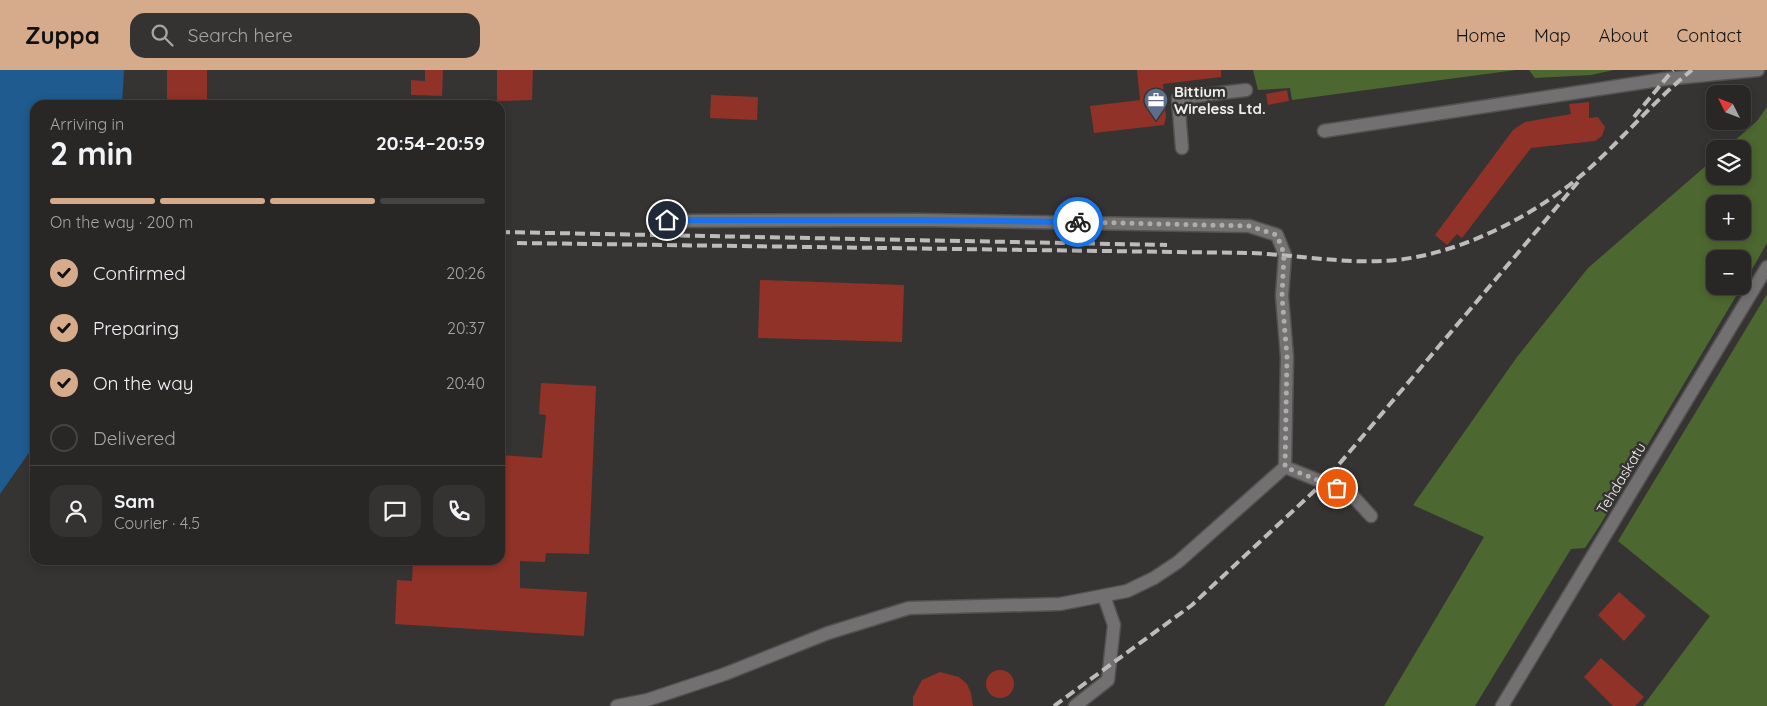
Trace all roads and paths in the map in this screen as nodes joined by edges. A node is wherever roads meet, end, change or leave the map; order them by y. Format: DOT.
graph roads {
  1 [pos="1758,70"];
  2 [pos="1246,90"];
  3 [pos="1324,131"];
  4 [pos="1182,148"];
  5 [pos="667,220"];
  6 [pos="1767,267"];
  7 [pos="1285,467"];
  8 [pos="1371,516"];
  9 [pos="1104,596"];
  10 [pos="617,706"];
  11 [pos="1075,706"];
  12 [pos="1502,706"];
  1 -- 3 [label="street"];
  2 -- 4 [label="street"];
  5 -- 7 [label="street"];
  6 -- 12 [label="street, Tehdaskatu"];
  7 -- 8 [label="street"];
  7 -- 9 [label="street"];
  9 -- 10 [label="street"];
  9 -- 11 [label="street"];
}
